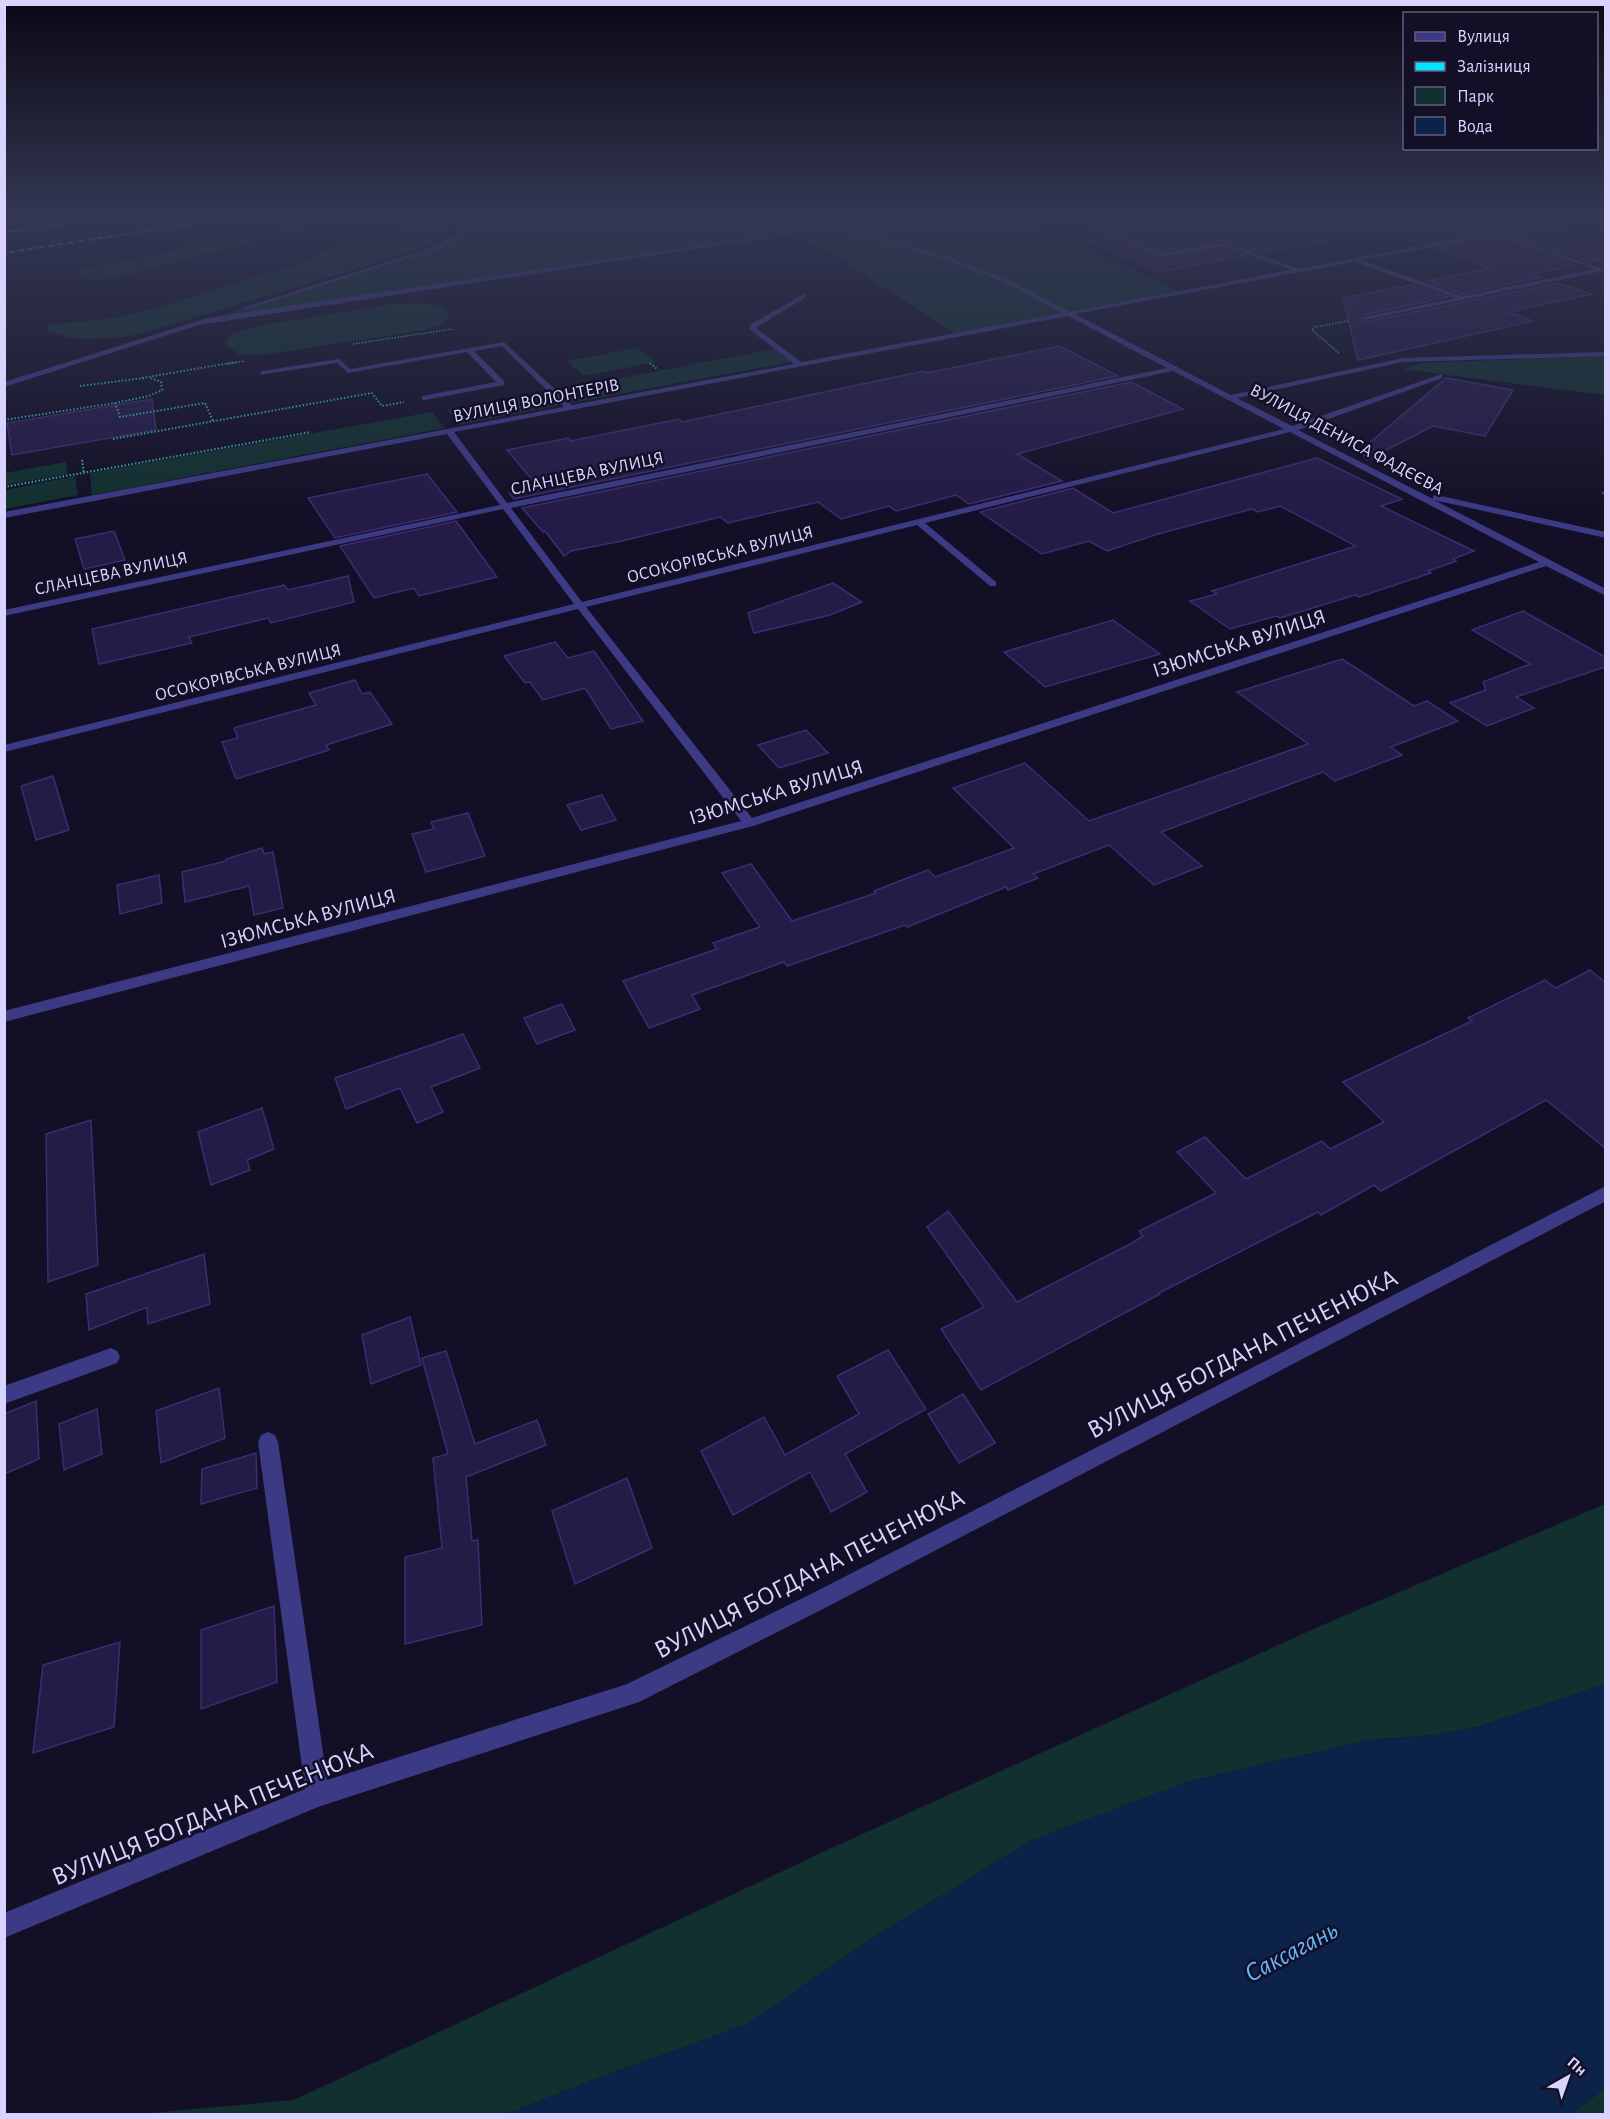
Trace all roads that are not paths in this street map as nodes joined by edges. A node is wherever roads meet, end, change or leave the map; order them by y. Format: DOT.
graph roads {
  1 [pos="224,315"];
  2 [pos="252,315"];
  3 [pos="771,315"];
  4 [pos="1068,315"];
  5 [pos="1075,315"];
  6 [pos="1379,315"];
  7 [pos="1365,318"];
  8 [pos="198,323"];
  9 [pos="469,350"];
  10 [pos="1605,354"];
  11 [pos="800,365"];
  12 [pos="1176,368"];
  13 [pos="262,373"];
  14 [pos="1439,376"];
  15 [pos="4,385"];
  16 [pos="1231,397"];
  17 [pos="425,398"];
  18 [pos="571,409"];
  19 [pos="1292,429"];
  20 [pos="449,431"];
  21 [pos="1413,492"];
  22 [pos="506,506"];
  23 [pos="4,516"];
  24 [pos="919,522"];
  25 [pos="1605,535"];
  26 [pos="1548,562"];
  27 [pos="993,584"];
  28 [pos="1605,592"];
  29 [pos="580,606"];
  30 [pos="4,613"];
  31 [pos="4,750"];
  32 [pos="749,823"];
  33 [pos="4,1017"];
  34 [pos="1605,1192"];
  35 [pos="111,1357"];
  36 [pos="4,1395"];
  37 [pos="268,1442"];
  38 [pos="318,1795"];
  39 [pos="4,1926"];
  1 -- 8 [label="street"];
  2 -- 8 [label="street"];
  3 -- 11 [label="street"];
  4 -- 11 [label="street, ВУЛИЦЯ ВОЛОНТЕРІВ"];
  5 -- 12 [label="street, ВУЛИЦЯ ДЕНИСА ФАДЄЄВА"];
  6 -- 7 [label="street"];
  8 -- 15 [label="street"];
  9 -- 13 [label="street"];
  9 -- 17 [label="street"];
  9 -- 18 [label="street"];
  10 -- 16 [label="street"];
  11 -- 18 [label="street, ВУЛИЦЯ ВОЛОНТЕРІВ"];
  12 -- 16 [label="street, ВУЛИЦЯ ДЕНИСА ФАДЄЄВА"];
  12 -- 22 [label="street, СЛАНЦЕВА ВУЛИЦЯ"];
  14 -- 19 [label="street, ОСОКОРІВСЬКА ВУЛИЦЯ"];
  16 -- 19 [label="street, ВУЛИЦЯ ДЕНИСА ФАДЄЄВА"];
  18 -- 20 [label="street, ВУЛИЦЯ ВОЛОНТЕРІВ"];
  19 -- 21 [label="street, ВУЛИЦЯ ДЕНИСА ФАДЄЄВА"];
  19 -- 24 [label="street, ОСОКОРІВСЬКА ВУЛИЦЯ"];
  20 -- 22 [label="street"];
  20 -- 23 [label="street, ВУЛИЦЯ ВОЛОНТЕРІВ"];
  21 -- 25 [label="street"];
  21 -- 26 [label="street, ВУЛИЦЯ ДЕНИСА ФАДЄЄВА"];
  22 -- 29 [label="street"];
  22 -- 30 [label="street, СЛАНЦЕВА ВУЛИЦЯ"];
  24 -- 27 [label="street"];
  24 -- 29 [label="street, ОСОКОРІВСЬКА ВУЛИЦЯ"];
  26 -- 28 [label="street, ВУЛИЦЯ ДЕНИСА ФАДЄЄВА"];
  26 -- 32 [label="street, ІЗЮМСЬКА ВУЛИЦЯ"];
  29 -- 31 [label="street, ОСОКОРІВСЬКА ВУЛИЦЯ"];
  29 -- 32 [label="street"];
  32 -- 33 [label="street, ІЗЮМСЬКА ВУЛИЦЯ"];
  34 -- 38 [label="street, ВУЛИЦЯ БОГДАНА ПЕЧЕНЮКА"];
  35 -- 36 [label="street"];
  37 -- 38 [label="street"];
  38 -- 39 [label="street, ВУЛИЦЯ БОГДАНА ПЕЧЕНЮКА"];
}
